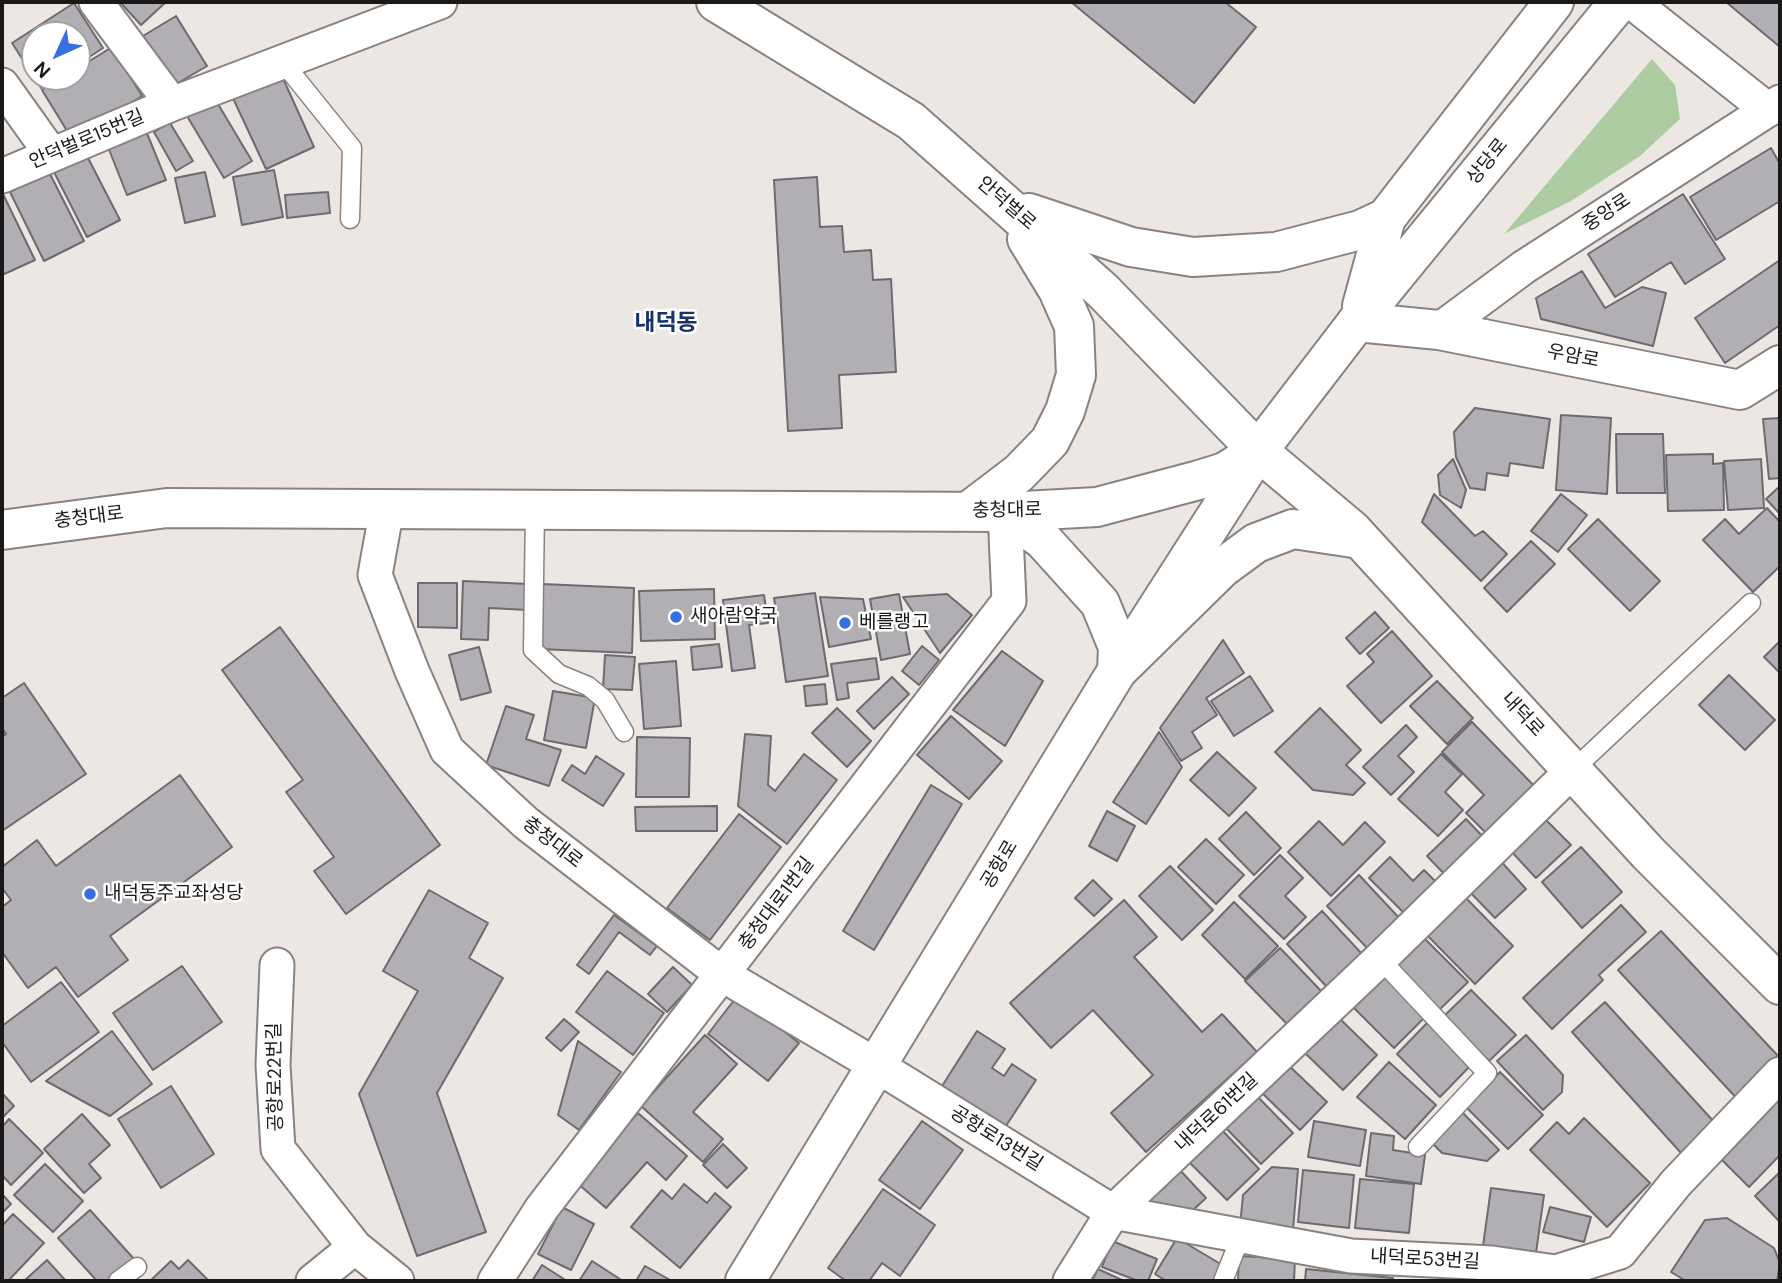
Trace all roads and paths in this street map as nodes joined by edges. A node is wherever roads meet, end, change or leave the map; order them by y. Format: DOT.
graph roads {
  1 [pos="96,2"];
  2 [pos="440,2"];
  3 [pos="716,2"];
  4 [pos="1554,2"];
  5 [pos="1619,2"];
  6 [pos="1632,2"];
  7 [pos="282,61"];
  8 [pos="2,86"];
  9 [pos="172,104"];
  10 [pos="1774,106"];
  11 [pos="52,155"];
  12 [pos="2,176"];
  13 [pos="1006,204"];
  14 [pos="1386,218"];
  15 [pos="350,219"];
  16 [pos="1357,322"];
  17 [pos="1438,330"];
  18 [pos="1780,365"];
  19 [pos="1258,451"];
  20 [pos="387,508"];
  21 [pos="535,509"];
  22 [pos="987,512"];
  23 [pos="2,530"];
  24 [pos="1360,539"];
  25 [pos="1751,603"];
  26 [pos="1117,671"];
  27 [pos="624,732"];
  28 [pos="1573,770"];
  29 [pos="1380,959"];
  30 [pos="277,965"];
  31 [pos="723,975"];
  32 [pos="1780,985"];
  33 [pos="879,1067"];
  34 [pos="1780,1074"];
  35 [pos="1418,1147"];
  36 [pos="1113,1212"];
  37 [pos="1241,1236"];
  38 [pos="355,1247"];
  39 [pos="136,1267"];
  40 [pos="118,1281"];
  41 [pos="313,1281"];
  42 [pos="397,1281"];
  43 [pos="495,1281"];
  44 [pos="745,1281"];
  45 [pos="1070,1281"];
  46 [pos="1223,1281"];
  1 -- 9 [label="street, 안덕벌로15번길"];
  2 -- 7 [label="street, 안덕벌로15번길"];
  3 -- 13 [label="street, 안덕벌로"];
  4 -- 14 [label="street, 상당로"];
  5 -- 16 [label="street, 상당로"];
  6 -- 10 [label="street"];
  7 -- 9 [label="street, 안덕벌로15번길"];
  7 -- 15 [label="lane"];
  8 -- 11 [label="street"];
  9 -- 11 [label="street, 안덕벌로15번길"];
  10 -- 17 [label="street, 중앙로"];
  11 -- 12 [label="street, 안덕벌로15번길"];
  13 -- 14 [label="street"];
  13 -- 19 [label="street, 안덕벌로"];
  13 -- 22 [label="street"];
  14 -- 16 [label="street, 상당로"];
  16 -- 17 [label="street, 우암로"];
  16 -- 19 [label="street, 상당로"];
  17 -- 18 [label="street, 우암로"];
  19 -- 22 [label="street, 충청대로"];
  19 -- 24 [label="street, 내덕로"];
  19 -- 26 [label="street, 공항로"];
  20 -- 21 [label="street, 충청대로"];
  20 -- 23 [label="street, 충청대로"];
  20 -- 31 [label="street, 충청대로"];
  21 -- 22 [label="street, 충청대로"];
  21 -- 27 [label="lane"];
  22 -- 26 [label="street"];
  22 -- 31 [label="street, 충청대로1번길"];
  24 -- 26 [label="street"];
  24 -- 28 [label="street, 내덕로"];
  25 -- 28 [label="lane"];
  26 -- 33 [label="street, 공항로"];
  28 -- 29 [label="street, 내덕로61번길"];
  28 -- 32 [label="street, 내덕로"];
  29 -- 35 [label="lane"];
  29 -- 36 [label="street, 내덕로61번길"];
  30 -- 38 [label="street, 공항로22번길"];
  31 -- 33 [label="street, 충청대로"];
  31 -- 43 [label="street, 충청대로1번길"];
  33 -- 36 [label="street, 공항로13번길"];
  33 -- 44 [label="street, 공항로"];
  34 -- 37 [label="street, 내덕로53번길"];
  36 -- 37 [label="street, 내덕로53번길"];
  36 -- 45 [label="street, 내덕로61번길"];
  37 -- 46 [label="lane"];
  38 -- 41 [label="street"];
  38 -- 42 [label="street, 공항로22번길"];
  39 -- 40 [label="lane"];
}
